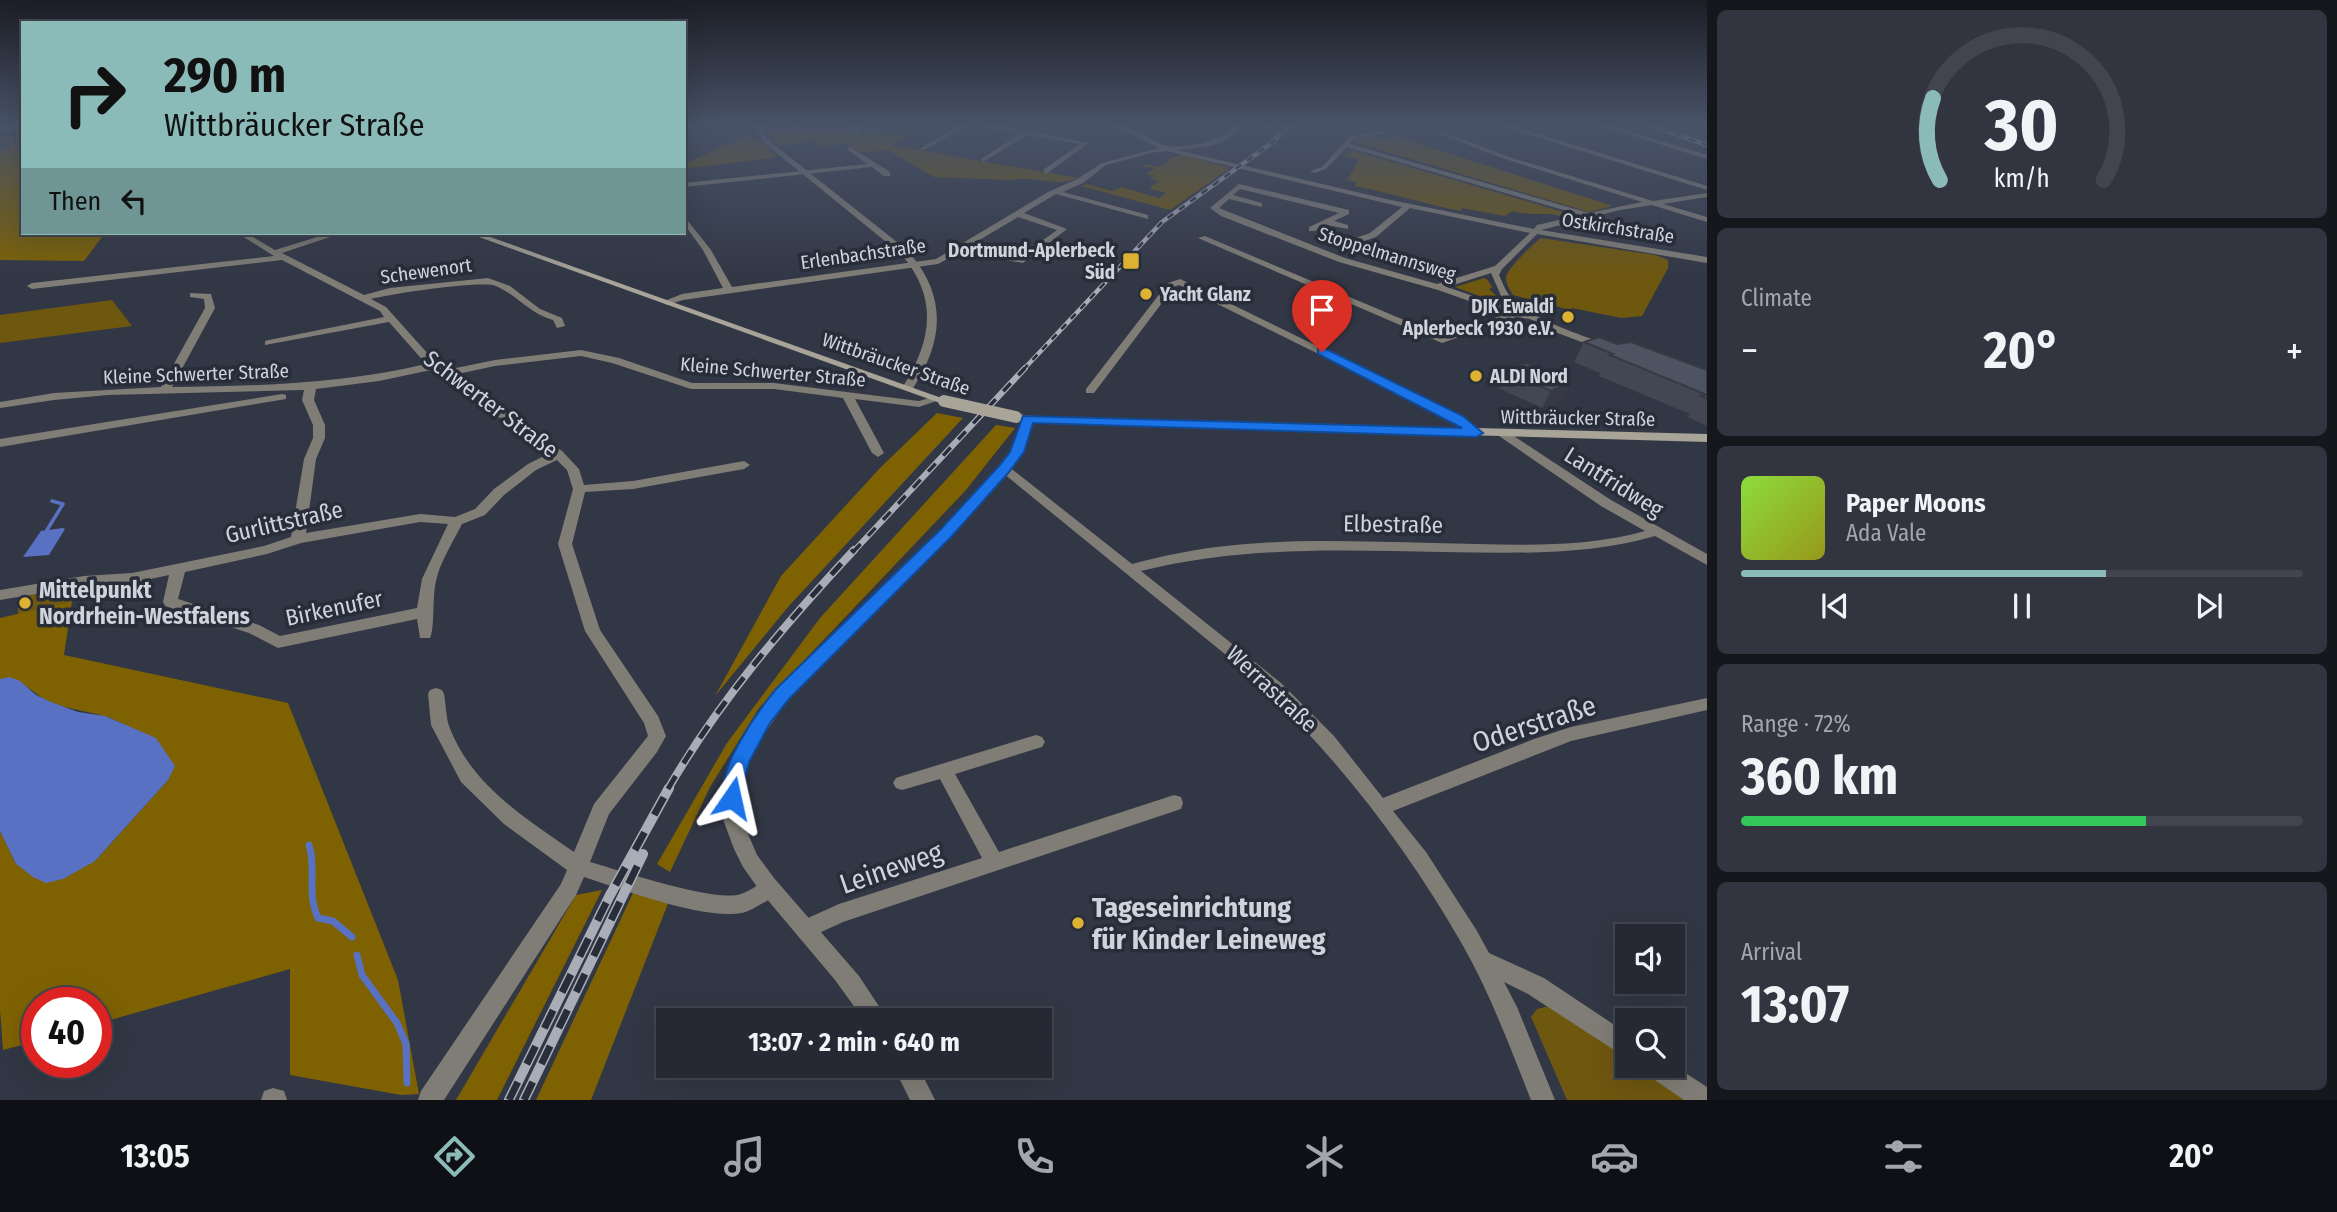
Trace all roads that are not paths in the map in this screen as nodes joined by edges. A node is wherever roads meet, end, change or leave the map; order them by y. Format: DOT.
graph roads {
  1 [pos="781,176"];
  2 [pos="810,176"];
  3 [pos="1088,176"];
  4 [pos="1282,176"];
  5 [pos="1454,176"];
  6 [pos="1568,176"];
  7 [pos="1669,176"];
  8 [pos="686,185"];
  9 [pos="1707,188"];
  10 [pos="1056,192"];
  11 [pos="1227,195"];
  12 [pos="1707,195"];
  13 [pos="1656,203"];
  14 [pos="1259,205"];
  15 [pos="1408,206"];
  16 [pos="1018,214"];
  17 [pos="1587,215"];
  18 [pos="1145,217"];
  19 [pos="1707,220"];
  20 [pos="686,221"];
  21 [pos="1327,222"];
  22 [pos="1345,227"];
  23 [pos="1312,229"];
  24 [pos="1533,232"];
  25 [pos="244,235"];
  26 [pos="333,235"];
  27 [pos="478,235"];
  28 [pos="1202,238"];
  29 [pos="1353,242"];
  30 [pos="960,249"];
  31 [pos="279,255"];
  32 [pos="1707,260"];
  33 [pos="917,265"];
  34 [pos="1498,268"];
  35 [pos="32,286"];
  36 [pos="1441,288"];
  37 [pos="729,291"];
  38 [pos="193,295"];
  39 [pos="364,298"];
  40 [pos="667,302"];
  41 [pos="1515,314"];
  42 [pos="1532,316"];
  43 [pos="392,318"];
  44 [pos="560,326"];
  45 [pos="269,343"];
  46 [pos="1613,350"];
  47 [pos="439,370"];
  48 [pos="908,388"];
  49 [pos="164,391"];
  50 [pos="309,391"];
  51 [pos="1090,391"];
  52 [pos="848,396"];
  53 [pos="940,400"];
  54 [pos="0,405"];
  55 [pos="1022,418"];
  56 [pos="1476,433"];
  57 [pos="1503,433"];
  58 [pos="1704,440"];
  59 [pos="0,443"];
  60 [pos="878,453"];
  61 [pos="558,454"];
  62 [pos="744,465"];
  63 [pos="1004,469"];
  64 [pos="579,489"];
  65 [pos="456,521"];
  66 [pos="1655,532"];
  67 [pos="298,539"];
  68 [pos="1707,560"];
  69 [pos="178,569"];
  70 [pos="1131,569"];
  71 [pos="0,595"];
  72 [pos="424,612"];
  73 [pos="425,634"];
  74 [pos="436,694"];
  75 [pos="1703,709"];
  76 [pos="1036,742"];
  77 [pos="944,770"];
  78 [pos="902,783"];
  79 [pos="1174,803"];
  80 [pos="1382,807"];
  81 [pos="995,863"];
  82 [pos="579,867"];
  83 [pos="770,888"];
  84 [pos="806,929"];
  85 [pos="1483,961"];
  86 [pos="869,1008"];
  87 [pos="1615,1039"];
  88 [pos="911,1078"];
  89 [pos="1672,1078"];
  90 [pos="430,1100"];
  91 [pos="923,1100"];
  92 [pos="1543,1100"];
  93 [pos="1705,1100"];
  1 -- 8 [label="street"];
  2 -- 33 [label="street"];
  3 -- 10 [label="street, Erlenbachstraße"];
  4 -- 15 [label="street, Ostkirchstraße"];
  5 -- 17 [label="street"];
  6 -- 13 [label="street"];
  7 -- 9 [label="street"];
  10 -- 16 [label="street, Erlenbachstraße"];
  10 -- 18 [label="street"];
  11 -- 14 [label="street"];
  11 -- 21 [label="street"];
  11 -- 36 [label="street, Stoppelmannsweg"];
  12 -- 13 [label="street"];
  13 -- 17 [label="street"];
  13 -- 19 [label="street"];
  15 -- 24 [label="street, Ostkirchstraße"];
  15 -- 29 [label="street"];
  16 -- 30 [label="street, Erlenbachstraße"];
  16 -- 30 [label="street"];
  17 -- 24 [label="street"];
  20 -- 37 [label="street"];
  21 -- 22 [label="street"];
  21 -- 23 [label="street"];
  24 -- 32 [label="street, Ostkirchstraße"];
  24 -- 34 [label="street"];
  25 -- 31 [label="street, Schwerter Straße"];
  26 -- 31 [label="street"];
  27 -- 40 [label="main road, Wittbräucker Straße"];
  28 -- 41 [label="street"];
  30 -- 33 [label="street, Erlenbachstraße"];
  31 -- 35 [label="street"];
  31 -- 39 [label="street, Schwerter Straße"];
  33 -- 37 [label="street, Erlenbachstraße"];
  33 -- 48 [label="street"];
  34 -- 36 [label="street"];
  34 -- 42 [label="street"];
  36 -- 41 [label="street, Stoppelmannsweg"];
  37 -- 40 [label="street, Erlenbachstraße"];
  38 -- 49 [label="street"];
  39 -- 43 [label="street, Schwerter Straße"];
  39 -- 44 [label="street, Schewenort"];
  40 -- 48 [label="main road, Wittbräucker Straße"];
  41 -- 42 [label="street, Stoppelmannsweg"];
  42 -- 46 [label="street, Stoppelmannsweg"];
  43 -- 45 [label="street"];
  43 -- 47 [label="street, Schwerter Straße"];
  47 -- 50 [label="street, Kleine Schwerter Straße"];
  47 -- 52 [label="street, Kleine Schwerter Straße"];
  47 -- 61 [label="street, Schwerter Straße"];
  48 -- 53 [label="main road, Wittbräucker Straße"];
  49 -- 50 [label="street, Kleine Schwerter Straße"];
  49 -- 54 [label="street, Kleine Schwerter Straße"];
  50 -- 59 [label="street"];
  50 -- 67 [label="street"];
  51 -- 56 [label="street"];
  52 -- 53 [label="street, Kleine Schwerter Straße"];
  52 -- 60 [label="street"];
  53 -- 55 [label="main road, Wittbräucker Straße, bridge"];
  55 -- 56 [label="main road, Wittbräucker Straße"];
  55 -- 63 [label="street"];
  56 -- 57 [label="main road, Wittbräucker Straße"];
  57 -- 58 [label="main road, Wittbräucker Straße"];
  57 -- 66 [label="street, Lantfridweg"];
  61 -- 64 [label="street, Schwerter Straße"];
  61 -- 65 [label="street"];
  62 -- 64 [label="street"];
  63 -- 70 [label="street, Werrastraße"];
  63 -- 83 [label="street"];
  64 -- 82 [label="street"];
  65 -- 67 [label="street, Gurlittstraße"];
  65 -- 72 [label="street"];
  66 -- 68 [label="street, Lantfridweg"];
  66 -- 70 [label="street, Elbestraße"];
  67 -- 69 [label="street, Gurlittstraße"];
  69 -- 71 [label="street, Gurlittstraße"];
  69 -- 72 [label="street, Birkenufer"];
  70 -- 80 [label="street, Werrastraße"];
  72 -- 73 [label="street"];
  74 -- 82 [label="street"];
  75 -- 80 [label="street, Oderstraße"];
  76 -- 77 [label="street"];
  77 -- 78 [label="street"];
  77 -- 81 [label="street"];
  79 -- 81 [label="street, Leineweg"];
  80 -- 85 [label="street, Werrastraße"];
  81 -- 84 [label="street, Leineweg"];
  82 -- 83 [label="street"];
  82 -- 90 [label="street"];
  83 -- 84 [label="street"];
  84 -- 86 [label="street"];
  85 -- 87 [label="street"];
  85 -- 92 [label="street, Werrastraße"];
  88 -- 91 [label="street"];
  89 -- 93 [label="street"];
}
